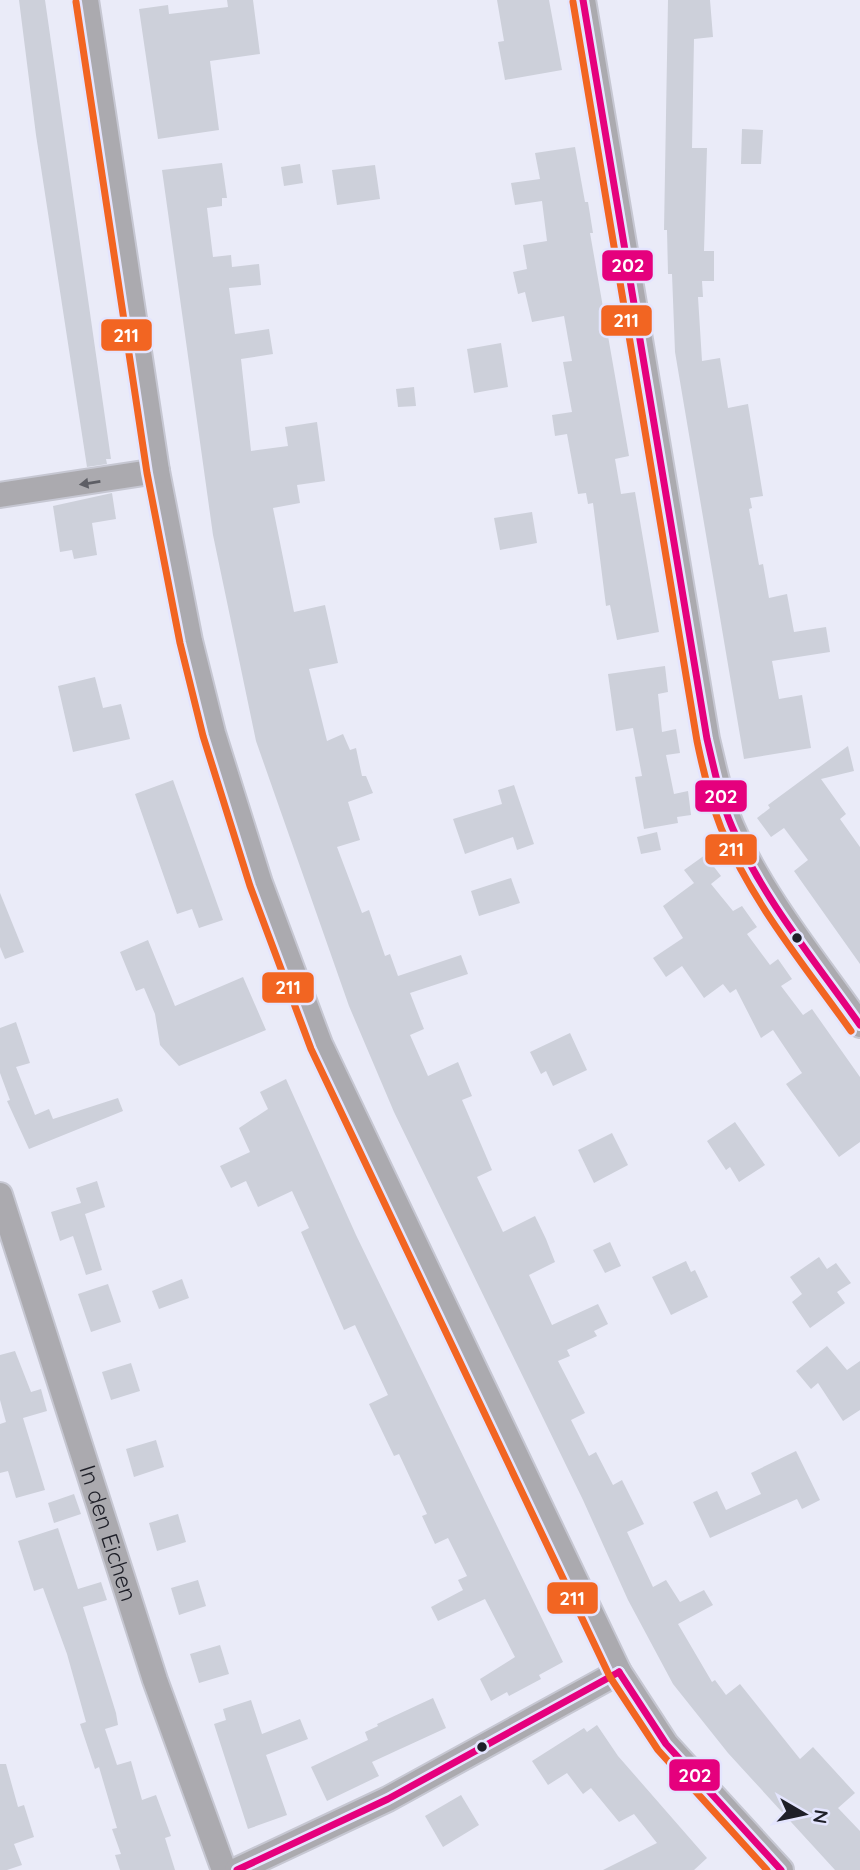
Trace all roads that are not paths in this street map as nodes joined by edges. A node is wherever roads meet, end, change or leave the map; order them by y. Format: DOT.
graph roads {
  1 [pos="86,0"];
  2 [pos="583,0"];
  3 [pos="157,471"];
  4 [pos="0,495"];
  5 [pos="860,1025"];
  6 [pos="0,1195"];
  7 [pos="619,1672"];
  8 [pos="224,1870"];
  9 [pos="237,1870"];
  10 [pos="780,1870"];
  1 -- 3 [label="street"];
  2 -- 5 [label="street"];
  3 -- 4 [label="street, one-way"];
  3 -- 7 [label="street"];
  6 -- 8 [label="street, In den Eichen"];
  7 -- 9 [label="street"];
  7 -- 10 [label="street"];
}
